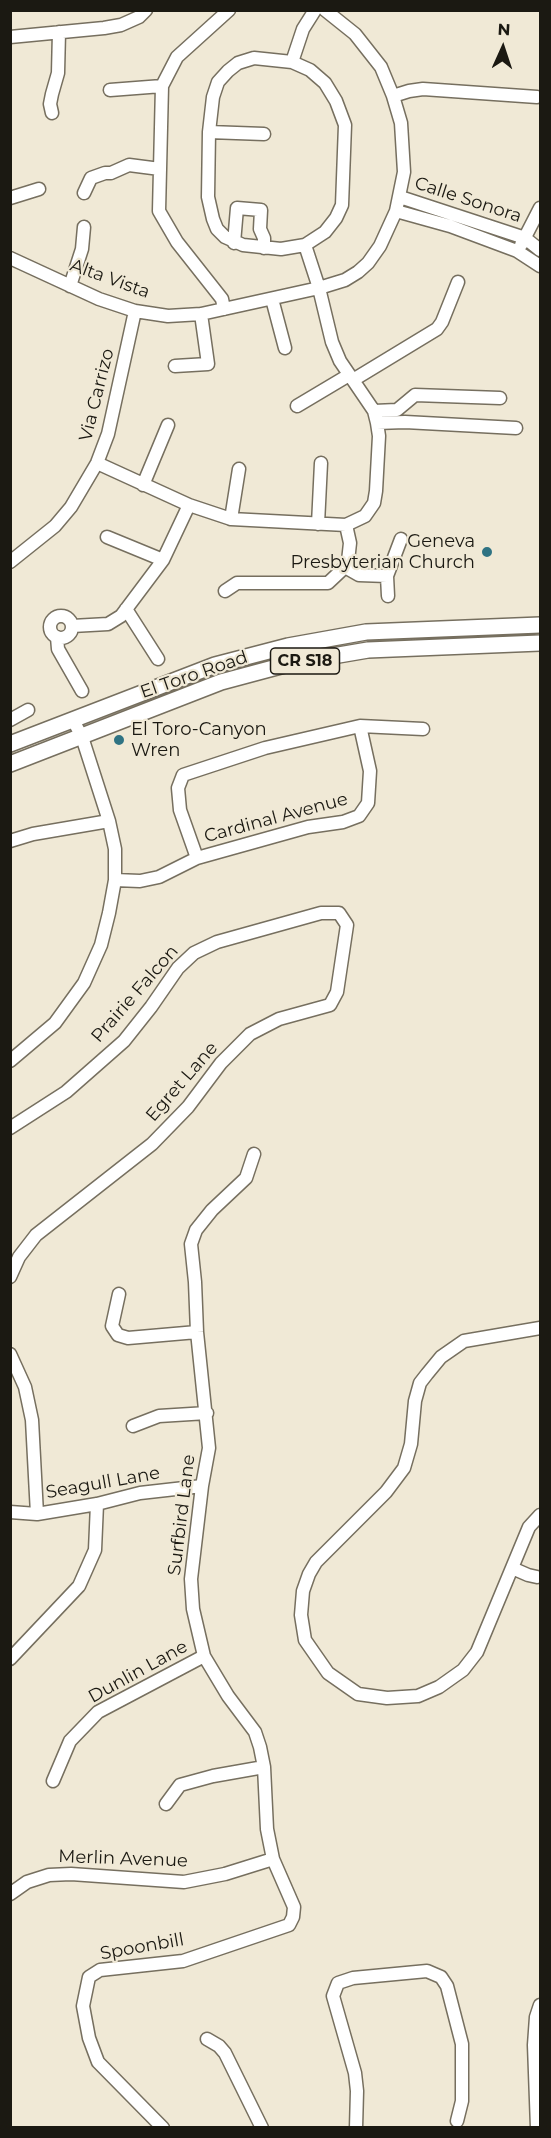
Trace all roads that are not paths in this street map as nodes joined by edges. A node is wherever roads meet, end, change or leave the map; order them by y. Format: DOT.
graph roads {
  1 [pos="146,10"];
  2 [pos="229,10"];
  3 [pos="315,10"];
  4 [pos="325,10"];
  5 [pos="59,32"];
  6 [pos="10,37"];
  7 [pos="292,62"];
  8 [pos="162,86"];
  9 [pos="110,90"];
  10 [pos="393,96"];
  11 [pos="537,97"];
  12 [pos="52,113"];
  13 [pos="209,132"];
  14 [pos="264,134"];
  15 [pos="160,169"];
  16 [pos="39,189"];
  17 [pos="84,193"];
  18 [pos="400,197"];
  19 [pos="10,198"];
  20 [pos="540,208"];
  21 [pos="396,211"];
  22 [pos="84,227"];
  23 [pos="525,238"];
  24 [pos="234,243"];
  25 [pos="305,245"];
  26 [pos="264,248"];
  27 [pos="540,250"];
  28 [pos="518,251"];
  29 [pos="10,258"];
  30 [pos="540,266"];
  31 [pos="458,282"];
  32 [pos="70,286"];
  33 [pos="319,288"];
  34 [pos="272,299"];
  35 [pos="224,309"];
  36 [pos="135,312"];
  37 [pos="201,314"];
  38 [pos="285,348"];
  39 [pos="175,366"];
  40 [pos="351,378"];
  41 [pos="500,398"];
  42 [pos="297,406"];
  43 [pos="404,406"];
  44 [pos="376,417"];
  45 [pos="405,422"];
  46 [pos="168,425"];
  47 [pos="516,428"];
  48 [pos="97,463"];
  49 [pos="321,463"];
  50 [pos="239,469"];
  51 [pos="143,485"];
  52 [pos="189,505"];
  53 [pos="231,519"];
  54 [pos="318,524"];
  55 [pos="346,525"];
  56 [pos="107,537"];
  57 [pos="401,539"];
  58 [pos="12,559"];
  59 [pos="163,560"];
  60 [pos="345,567"];
  61 [pos="387,576"];
  62 [pos="225,591"];
  63 [pos="388,596"];
  64 [pos="126,609"];
  65 [pos="540,625"];
  66 [pos="72,626"];
  67 [pos="57,637"];
  68 [pos="540,643"];
  69 [pos="158,659"];
  70 [pos="82,691"];
  71 [pos="28,710"];
  72 [pos="10,720"];
  73 [pos="73,720"];
  74 [pos="360,726"];
  75 [pos="423,729"];
  76 [pos="82,737"];
  77 [pos="10,744"];
  78 [pos="10,764"];
  79 [pos="109,821"];
  80 [pos="10,841"];
  81 [pos="197,858"];
  82 [pos="115,880"];
  83 [pos="339,914"];
  84 [pos="10,1061"];
  85 [pos="10,1128"];
  86 [pos="254,1154"];
  87 [pos="10,1277"];
  88 [pos="119,1294"];
  89 [pos="540,1328"];
  90 [pos="197,1332"];
  91 [pos="10,1354"];
  92 [pos="207,1413"];
  93 [pos="133,1426"];
  94 [pos="202,1486"];
  95 [pos="97,1504"];
  96 [pos="10,1512"];
  97 [pos="37,1514"];
  98 [pos="540,1515"];
  99 [pos="512,1568"];
  100 [pos="537,1577"];
  101 [pos="204,1656"];
  102 [pos="10,1659"];
  103 [pos="264,1767"];
  104 [pos="53,1781"];
  105 [pos="166,1804"];
  106 [pos="273,1859"];
  107 [pos="10,1894"];
  108 [pos="293,1917"];
  109 [pos="540,2006"];
  110 [pos="207,2039"];
  111 [pos="457,2121"];
  112 [pos="163,2127"];
  113 [pos="262,2127"];
  114 [pos="356,2127"];
  115 [pos="537,2127"];
  1 -- 5 [label="street"];
  2 -- 8 [label="street"];
  3 -- 7 [label="street"];
  4 -- 10 [label="street, Alta Vista"];
  5 -- 6 [label="street"];
  5 -- 12 [label="street"];
  7 -- 13 [label="street"];
  7 -- 25 [label="street"];
  8 -- 9 [label="street"];
  8 -- 15 [label="street"];
  10 -- 11 [label="street"];
  10 -- 18 [label="street, Alta Vista"];
  13 -- 14 [label="street"];
  13 -- 24 [label="street"];
  15 -- 17 [label="street"];
  15 -- 35 [label="street"];
  16 -- 19 [label="street"];
  18 -- 21 [label="street, Alta Vista"];
  18 -- 23 [label="street, Calle Sonora"];
  20 -- 23 [label="street, Calle Sonora"];
  21 -- 28 [label="street, Calle Sonora"];
  21 -- 33 [label="street, Alta Vista"];
  22 -- 32 [label="street"];
  23 -- 27 [label="street, Calle Sonora"];
  23 -- 28 [label="street, Calle Sonora"];
  24 -- 26 [label="street"];
  24 -- 26 [label="street"];
  25 -- 26 [label="street"];
  25 -- 33 [label="street"];
  28 -- 30 [label="street, Calle Sonora"];
  29 -- 32 [label="street, Alta Vista"];
  31 -- 40 [label="street"];
  32 -- 36 [label="street, Alta Vista"];
  33 -- 34 [label="street, Alta Vista"];
  33 -- 40 [label="street"];
  34 -- 35 [label="street, Alta Vista"];
  34 -- 38 [label="street"];
  35 -- 37 [label="street, Alta Vista"];
  36 -- 37 [label="street, Alta Vista"];
  36 -- 48 [label="street, Via Carrizo"];
  37 -- 39 [label="street"];
  40 -- 42 [label="street"];
  40 -- 44 [label="street"];
  41 -- 43 [label="street"];
  43 -- 44 [label="street"];
  43 -- 45 [label="street"];
  44 -- 45 [label="street"];
  44 -- 55 [label="street"];
  45 -- 47 [label="street"];
  46 -- 51 [label="street"];
  48 -- 51 [label="street"];
  48 -- 58 [label="street, Via Carrizo"];
  49 -- 54 [label="street"];
  50 -- 53 [label="street"];
  51 -- 52 [label="street"];
  52 -- 53 [label="street"];
  52 -- 59 [label="street"];
  53 -- 54 [label="street"];
  54 -- 55 [label="street"];
  55 -- 60 [label="street"];
  56 -- 59 [label="street"];
  57 -- 61 [label="street"];
  59 -- 64 [label="street"];
  60 -- 61 [label="street"];
  60 -- 62 [label="street"];
  61 -- 63 [label="street"];
  64 -- 66 [label="street"];
  64 -- 69 [label="street"];
  65 -- 73 [label="main road, El Toro Road / CR S18"];
  66 -- 67 [label="street"];
  66 -- 67 [label="street"];
  67 -- 70 [label="street"];
  68 -- 76 [label="main road, El Toro Road / CR S18"];
  71 -- 72 [label="street"];
  73 -- 76 [label="street"];
  73 -- 77 [label="main road, El Toro Road / CR S18"];
  74 -- 75 [label="street"];
  74 -- 81 [label="street, Cardinal Avenue"];
  74 -- 81 [label="street"];
  76 -- 78 [label="main road, El Toro Road / CR S18"];
  76 -- 79 [label="street"];
  79 -- 80 [label="street"];
  79 -- 82 [label="street"];
  81 -- 82 [label="street, Cardinal Avenue"];
  82 -- 84 [label="street"];
  83 -- 85 [label="street, Prairie Falcon"];
  83 -- 87 [label="street, Egret Lane"];
  86 -- 90 [label="street, Surfbird Lane"];
  88 -- 90 [label="street"];
  89 -- 99 [label="street"];
  90 -- 92 [label="street, Surfbird Lane"];
  91 -- 97 [label="street"];
  92 -- 93 [label="street"];
  92 -- 94 [label="street, Surfbird Lane"];
  94 -- 95 [label="street, Seagull Lane"];
  94 -- 101 [label="street, Surfbird Lane"];
  95 -- 97 [label="street, Seagull Lane"];
  95 -- 102 [label="street"];
  96 -- 97 [label="street, Seagull Lane"];
  98 -- 99 [label="street"];
  99 -- 100 [label="street"];
  101 -- 103 [label="street, Surfbird Lane"];
  101 -- 104 [label="street, Dunlin Lane"];
  103 -- 105 [label="street"];
  103 -- 106 [label="street, Surfbird Lane"];
  106 -- 107 [label="street, Merlin Avenue"];
  106 -- 108 [label="street, Surfbird Lane"];
  108 -- 112 [label="street, Spoonbill"];
  109 -- 115 [label="street"];
  110 -- 113 [label="street"];
  111 -- 114 [label="street"];
}
